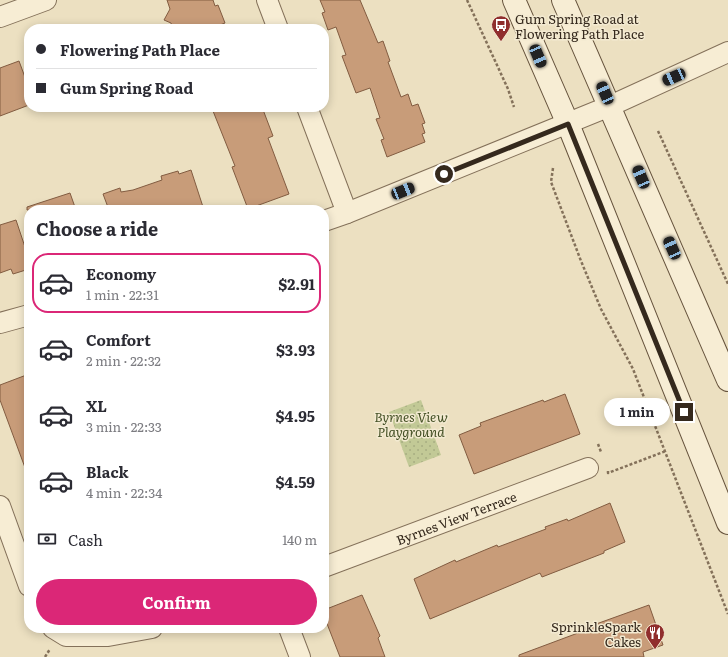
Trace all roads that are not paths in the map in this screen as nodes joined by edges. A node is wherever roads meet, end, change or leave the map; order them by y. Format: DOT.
graph roads {
  1 [pos="46,0"];
  2 [pos="267,0"];
  3 [pos="514,0"];
  4 [pos="563,0"];
  5 [pos="0,17"];
  6 [pos="276,24"];
  7 [pos="728,52"];
  8 [pos="610,106"];
  9 [pos="309,112"];
  10 [pos="568,124"];
  11 [pos="347,213"];
  12 [pos="329,219"];
  13 [pos="24,316"];
  14 [pos="0,323"];
  15 [pos="728,380"];
  16 [pos="599,464"];
  17 [pos="0,506"];
  18 [pos="728,524"];
  19 [pos="329,565"];
  20 [pos="24,572"];
  21 [pos="61,633"];
  22 [pos="124,633"];
  23 [pos="291,633"];
  24 [pos="300,657"];
  1 -- 5 [label="street"];
  2 -- 6 [label="street"];
  3 -- 10 [label="main road"];
  4 -- 8 [label="main road"];
  7 -- 8 [label="street"];
  8 -- 10 [label="street"];
  8 -- 15 [label="main road"];
  9 -- 11 [label="street"];
  10 -- 11 [label="street"];
  10 -- 18 [label="main road"];
  11 -- 12 [label="street"];
  13 -- 14 [label="street"];
  16 -- 19 [label="street, Byrnes View Terrace"];
  17 -- 20 [label="street"];
  21 -- 22 [label="street"];
  23 -- 24 [label="street"];
}
